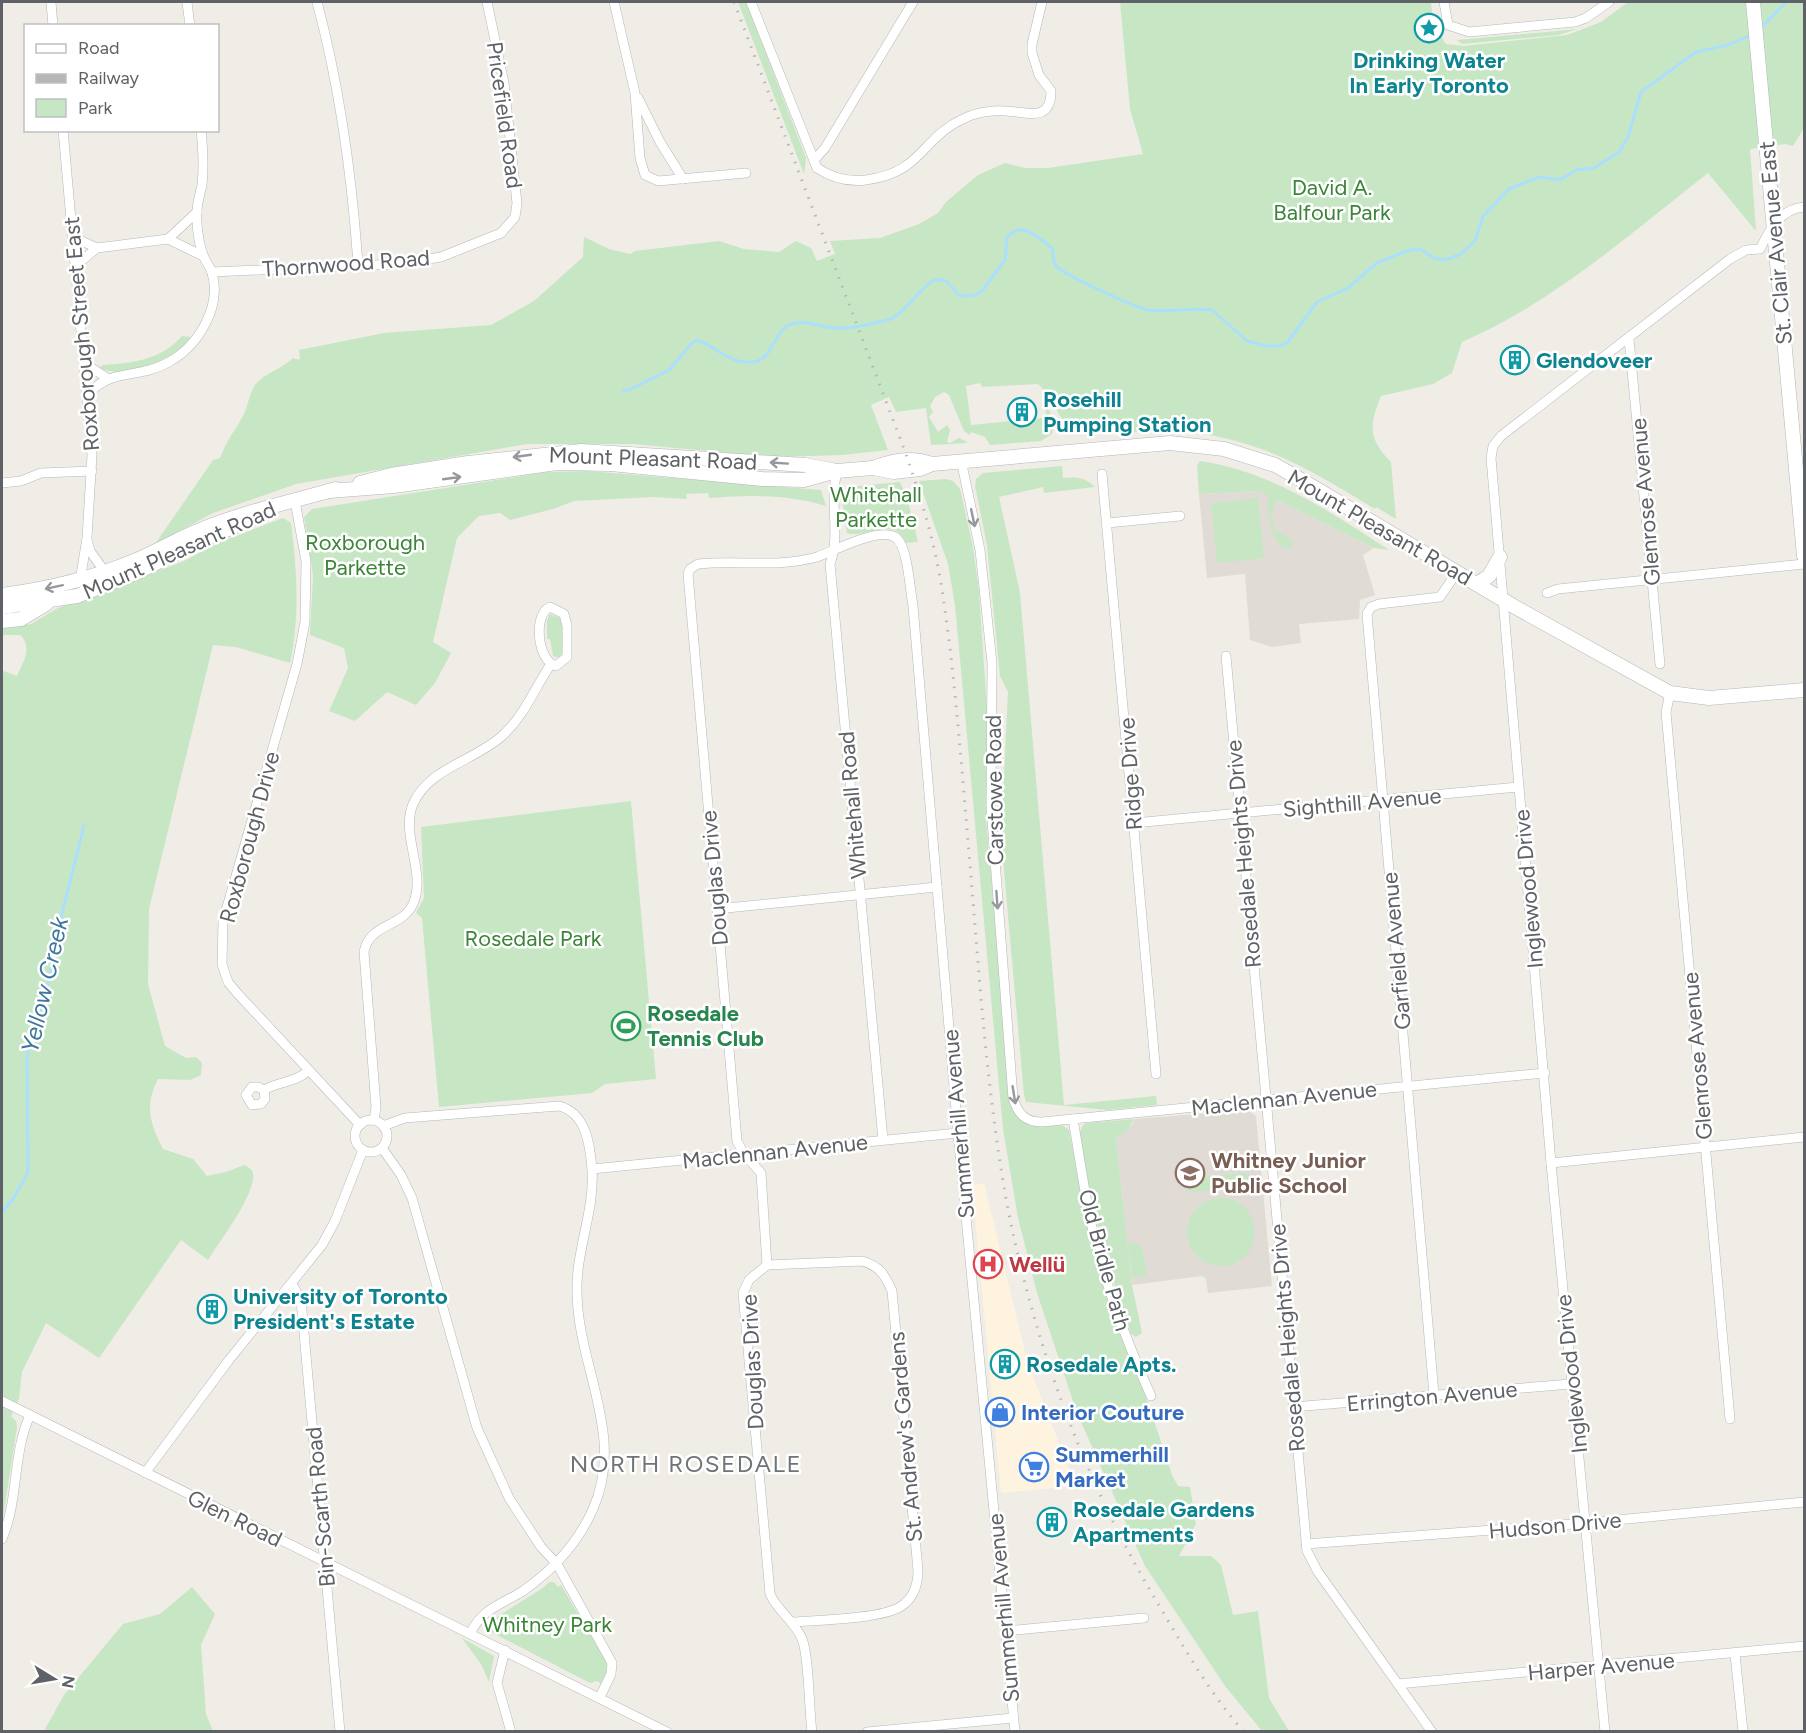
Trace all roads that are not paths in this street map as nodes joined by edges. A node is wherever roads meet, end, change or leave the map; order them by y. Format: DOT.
graph roads {
  1 [pos="51,2"];
  2 [pos="187,2"];
  3 [pos="317,2"];
  4 [pos="487,2"];
  5 [pos="614,2"];
  6 [pos="751,2"];
  7 [pos="913,2"];
  8 [pos="1042,2"];
  9 [pos="1444,2"];
  10 [pos="1609,2"];
  11 [pos="1753,2"];
  12 [pos="53,24"];
  13 [pos="190,24"];
  14 [pos="635,93"];
  15 [pos="63,132"];
  16 [pos="201,132"];
  17 [pos="814,160"];
  18 [pos="746,173"];
  19 [pos="683,179"];
  20 [pos="1804,207"];
  21 [pos="197,212"];
  22 [pos="1773,225"];
  23 [pos="509,227"];
  24 [pos="73,237"];
  25 [pos="168,239"];
  26 [pos="97,248"];
  27 [pos="203,256"];
  28 [pos="358,265"];
  29 [pos="75,266"];
  30 [pos="212,272"];
  31 [pos="1629,339"];
  32 [pos="84,363"];
  33 [pos="107,378"];
  34 [pos="87,395"];
  35 [pos="961,460"];
  36 [pos="92,471"];
  37 [pos="837,471"];
  38 [pos="1102,474"];
  39 [pos="2,483"];
  40 [pos="290,502"];
  41 [pos="1180,516"];
  42 [pos="1107,523"];
  43 [pos="87,538"];
  44 [pos="836,547"];
  45 [pos="1804,556"];
  46 [pos="1500,557"];
  47 [pos="1804,564"];
  48 [pos="105,572"];
  49 [pos="1457,572"];
  50 [pos="1652,579"];
  51 [pos="80,581"];
  52 [pos="1478,584"];
  53 [pos="1547,594"];
  54 [pos="2,595"];
  55 [pos="1505,600"];
  56 [pos="51,602"];
  57 [pos="2,607"];
  58 [pos="2,621"];
  59 [pos="1226,656"];
  60 [pos="551,664"];
  61 [pos="1660,664"];
  62 [pos="1804,690"];
  63 [pos="1670,693"];
  64 [pos="1518,787"];
  65 [pos="1383,799"];
  66 [pos="1239,814"];
  67 [pos="1134,823"];
  68 [pos="937,887"];
  69 [pos="860,895"];
  70 [pos="717,909"];
  71 [pos="308,1071"];
  72 [pos="1545,1073"];
  73 [pos="1155,1074"];
  74 [pos="1407,1085"];
  75 [pos="264,1090"];
  76 [pos="1264,1100"];
  77 [pos="1024,1119"];
  78 [pos="1073,1119"];
  79 [pos="374,1121"];
  80 [pos="360,1125"];
  81 [pos="383,1126"];
  82 [pos="958,1133"];
  83 [pos="1804,1137"];
  84 [pos="883,1140"];
  85 [pos="382,1148"];
  86 [pos="1705,1148"];
  87 [pos="363,1150"];
  88 [pos="744,1154"];
  89 [pos="1551,1163"];
  90 [pos="592,1169"];
  91 [pos="767,1265"];
  92 [pos="292,1284"];
  93 [pos="1572,1384"];
  94 [pos="1434,1395"];
  95 [pos="1151,1396"];
  96 [pos="2,1401"];
  97 [pos="1293,1407"];
  98 [pos="30,1415"];
  99 [pos="1730,1419"];
  100 [pos="145,1473"];
  101 [pos="1804,1502"];
  102 [pos="1586,1523"];
  103 [pos="2,1539"];
  104 [pos="1306,1544"];
  105 [pos="325,1563"];
  106 [pos="557,1564"];
  107 [pos="1144,1618"];
  108 [pos="792,1622"];
  109 [pos="1005,1631"];
  110 [pos="471,1632"];
  111 [pos="1804,1646"];
  112 [pos="505,1650"];
  113 [pos="1735,1654"];
  114 [pos="1600,1667"];
  115 [pos="1398,1684"];
  116 [pos="600,1697"];
  117 [pos="1013,1718"];
  118 [pos="340,1731"];
  119 [pos="511,1731"];
  120 [pos="665,1731"];
  121 [pos="812,1731"];
  122 [pos="867,1731"];
  123 [pos="1015,1731"];
  124 [pos="1432,1731"];
  125 [pos="1605,1731"];
  126 [pos="1743,1731"];
  1 -- 12 [label="street"];
  2 -- 13 [label="street"];
  3 -- 28 [label="street"];
  4 -- 23 [label="street, Pricefield Road"];
  5 -- 14 [label="street"];
  6 -- 17 [label="street"];
  7 -- 17 [label="street"];
  8 -- 17 [label="street"];
  9 -- 10 [label="street"];
  11 -- 22 [label="main road, St. Clair Avenue East"];
  14 -- 19 [label="street"];
  14 -- 19 [label="street"];
  15 -- 24 [label="street, Roxborough Street East"];
  16 -- 21 [label="street"];
  18 -- 19 [label="street"];
  20 -- 22 [label="street, Inglewood Drive"];
  21 -- 25 [label="street"];
  21 -- 27 [label="street"];
  22 -- 31 [label="street, Inglewood Drive"];
  22 -- 45 [label="main road, St. Clair Avenue East"];
  23 -- 28 [label="street, Thornwood Road"];
  24 -- 26 [label="street"];
  24 -- 29 [label="street, Roxborough Street East"];
  25 -- 26 [label="street"];
  25 -- 27 [label="street"];
  26 -- 29 [label="street"];
  27 -- 30 [label="street"];
  28 -- 30 [label="street, Thornwood Road"];
  29 -- 32 [label="street, Roxborough Street East"];
  30 -- 33 [label="street"];
  31 -- 46 [label="street, Inglewood Drive"];
  31 -- 50 [label="street, Glenrose Avenue"];
  32 -- 33 [label="street"];
  32 -- 34 [label="street, Roxborough Street East"];
  33 -- 34 [label="street"];
  34 -- 36 [label="street, Roxborough Street East"];
  35 -- 37 [label="main road, Mount Pleasant Road"];
  35 -- 49 [label="main road, Mount Pleasant Road"];
  35 -- 77 [label="street, Carstowe Road, one-way"];
  36 -- 39 [label="street"];
  36 -- 43 [label="street, Roxborough Street East"];
  37 -- 40 [label="main road, Mount Pleasant Road"];
  37 -- 44 [label="street, Whitehall Road"];
  38 -- 42 [label="street, Ridge Drive"];
  40 -- 48 [label="main road, Mount Pleasant Road"];
  40 -- 56 [label="main road, Mount Pleasant Road"];
  40 -- 71 [label="street, Roxborough Drive"];
  41 -- 42 [label="street"];
  42 -- 67 [label="street, Ridge Drive"];
  43 -- 48 [label="street, Roxborough Street East"];
  43 -- 51 [label="street, Roxborough Street East"];
  44 -- 68 [label="street, Summerhill Avenue"];
  44 -- 69 [label="street, Whitehall Road"];
  44 -- 70 [label="street, Douglas Drive"];
  46 -- 52 [label="main road"];
  46 -- 55 [label="street, Inglewood Drive"];
  47 -- 50 [label="street"];
  48 -- 51 [label="main road, Mount Pleasant Road"];
  49 -- 52 [label="main road, Mount Pleasant Road"];
  49 -- 65 [label="street, Garfield Avenue"];
  50 -- 53 [label="street"];
  50 -- 61 [label="street, Glenrose Avenue"];
  51 -- 54 [label="main road, Mount Pleasant Road, one-way"];
  52 -- 55 [label="main road, Mount Pleasant Road"];
  55 -- 63 [label="main road, Mount Pleasant Road"];
  55 -- 64 [label="street, Inglewood Drive"];
  56 -- 57 [label="main road, Mount Pleasant Road"];
  56 -- 58 [label="main road"];
  59 -- 66 [label="street, Rosedale Heights Drive"];
  60 -- 60 [label="street"];
  60 -- 79 [label="street"];
  62 -- 63 [label="main road, Mount Pleasant Road"];
  63 -- 86 [label="street, Glenrose Avenue"];
  64 -- 65 [label="street, Sighthill Avenue"];
  64 -- 72 [label="street, Inglewood Drive"];
  65 -- 66 [label="street, Sighthill Avenue"];
  65 -- 74 [label="street, Garfield Avenue"];
  66 -- 67 [label="street, Sighthill Avenue"];
  66 -- 76 [label="street, Rosedale Heights Drive"];
  67 -- 73 [label="street, Ridge Drive"];
  68 -- 69 [label="street"];
  68 -- 82 [label="street, Summerhill Avenue"];
  69 -- 70 [label="street"];
  69 -- 84 [label="street, Whitehall Road"];
  70 -- 88 [label="street, Douglas Drive"];
  71 -- 75 [label="street"];
  71 -- 80 [label="street, Roxborough Drive"];
  72 -- 74 [label="street, Maclennan Avenue"];
  72 -- 89 [label="street, Inglewood Drive"];
  74 -- 76 [label="street, Maclennan Avenue"];
  74 -- 94 [label="street, Garfield Avenue"];
  76 -- 78 [label="street, Maclennan Avenue"];
  76 -- 97 [label="street, Rosedale Heights Drive"];
  77 -- 78 [label="street, Maclennan Avenue"];
  78 -- 95 [label="street, Old Bridle Path"];
  79 -- 80 [label="street"];
  79 -- 81 [label="street"];
  80 -- 87 [label="street"];
  81 -- 85 [label="street"];
  81 -- 90 [label="street"];
  82 -- 84 [label="street, Maclennan Avenue"];
  82 -- 109 [label="street, Summerhill Avenue"];
  83 -- 86 [label="street"];
  84 -- 88 [label="street, Maclennan Avenue"];
  85 -- 87 [label="street"];
  85 -- 106 [label="street"];
  86 -- 89 [label="street"];
  86 -- 99 [label="street, Glenrose Avenue"];
  87 -- 92 [label="street"];
  88 -- 90 [label="street, Maclennan Avenue"];
  88 -- 91 [label="street, Douglas Drive"];
  89 -- 93 [label="street, Inglewood Drive"];
  90 -- 106 [label="street"];
  91 -- 108 [label="street, Douglas Drive"];
  91 -- 108 [label="street, St. Andrew's Gardens"];
  92 -- 100 [label="street"];
  92 -- 105 [label="street, Bin-Scarth Road"];
  93 -- 94 [label="street, Errington Avenue"];
  93 -- 102 [label="street, Inglewood Drive"];
  94 -- 97 [label="street, Errington Avenue"];
  96 -- 98 [label="street, Glen Road"];
  97 -- 104 [label="street, Rosedale Heights Drive"];
  98 -- 100 [label="street, Glen Road"];
  98 -- 103 [label="street"];
  100 -- 105 [label="street, Glen Road"];
  101 -- 102 [label="street, Hudson Drive"];
  102 -- 104 [label="street, Hudson Drive"];
  102 -- 114 [label="street, Inglewood Drive"];
  104 -- 115 [label="street, Rosedale Heights Drive"];
  105 -- 110 [label="street, Glen Road"];
  105 -- 118 [label="street, Bin-Scarth Road"];
  106 -- 110 [label="street"];
  106 -- 116 [label="street"];
  107 -- 109 [label="street"];
  108 -- 121 [label="street, Douglas Drive"];
  109 -- 117 [label="street, Summerhill Avenue"];
  110 -- 112 [label="street, Glen Road"];
  111 -- 113 [label="street, Harper Avenue"];
  112 -- 116 [label="street, Glen Road"];
  112 -- 119 [label="street"];
  113 -- 114 [label="street, Harper Avenue"];
  113 -- 126 [label="street"];
  114 -- 115 [label="street, Harper Avenue"];
  114 -- 125 [label="street, Inglewood Drive"];
  115 -- 124 [label="street, Rosedale Heights Drive"];
  116 -- 120 [label="street, Glen Road"];
  117 -- 122 [label="street"];
  117 -- 123 [label="street"];
}
